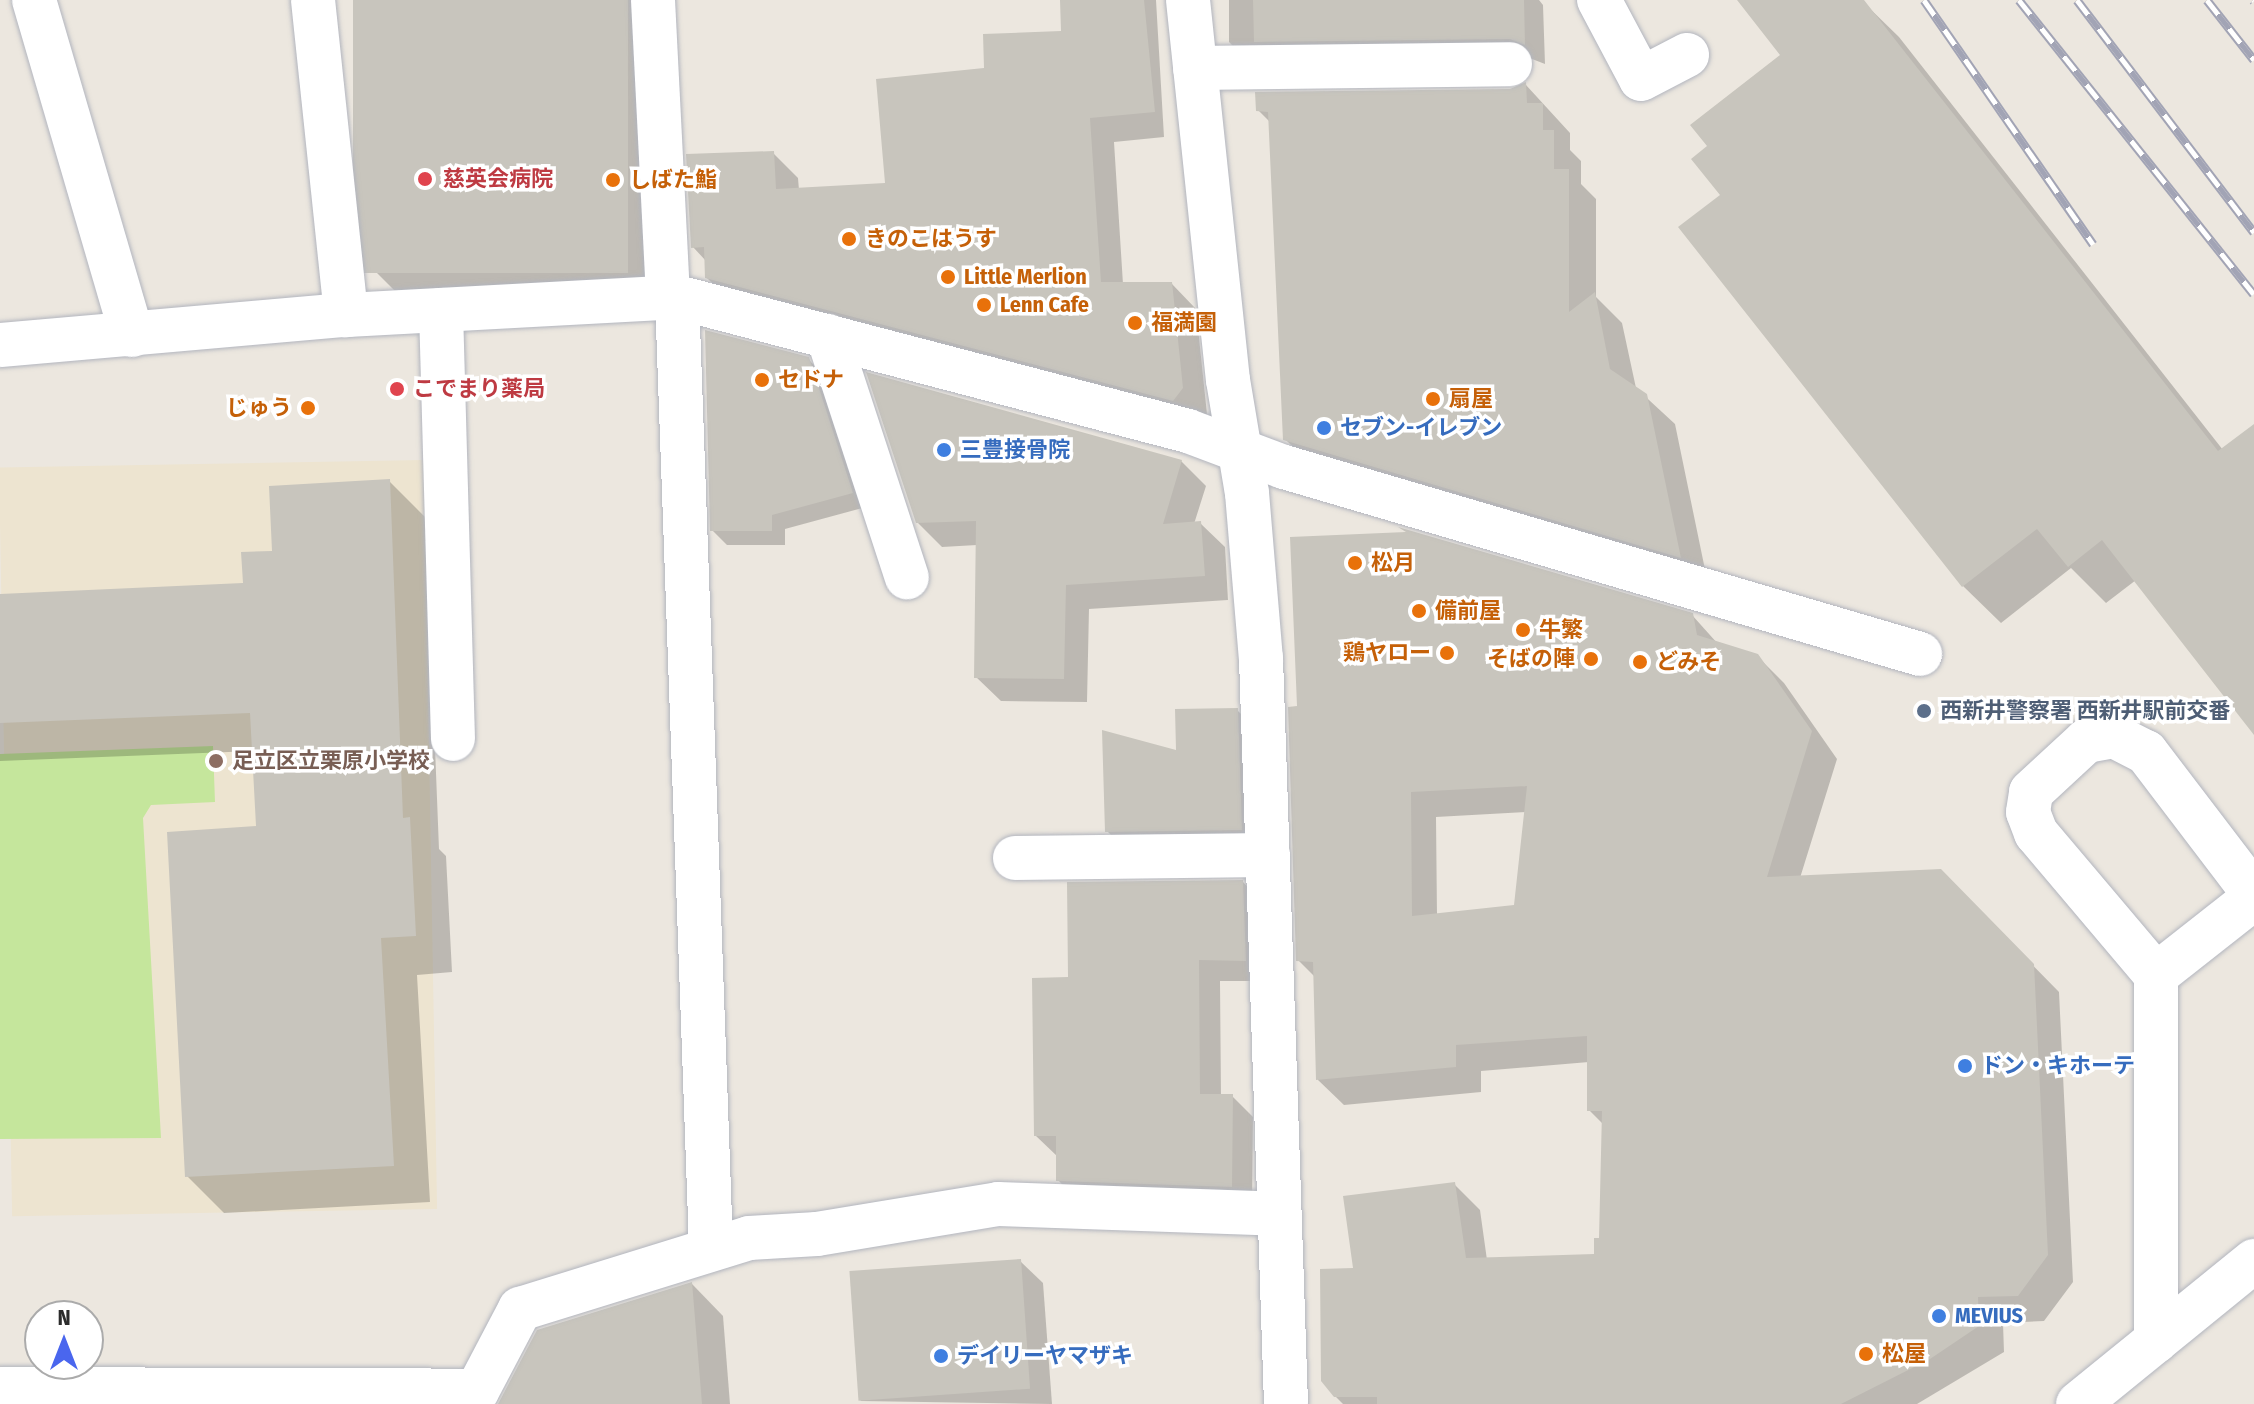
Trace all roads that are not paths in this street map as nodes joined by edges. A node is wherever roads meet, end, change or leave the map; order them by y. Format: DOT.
graph roads {
  1 [pos="34,0"];
  2 [pos="313,0"];
  3 [pos="653,0"];
  4 [pos="1188,0"];
  5 [pos="1599,0"];
  6 [pos="1687,55"];
  7 [pos="1510,64"];
  8 [pos="1195,68"];
  9 [pos="672,296"];
  10 [pos="441,310"];
  11 [pos="346,315"];
  12 [pos="132,335"];
  13 [pos="828,336"];
  14 [pos="0,345"];
  15 [pos="1240,453"];
  16 [pos="907,577"];
  17 [pos="1920,654"];
  18 [pos="453,739"];
  19 [pos="1268,855"];
  20 [pos="1015,858"];
  21 [pos="2254,896"];
  22 [pos="2156,975"];
  23 [pos="1278,1214"];
  24 [pos="711,1247"];
  25 [pos="2254,1261"];
  26 [pos="2156,1341"];
  27 [pos="0,1389"];
  28 [pos="1286,1404"];
  29 [pos="2078,1404"];
  1 -- 12 [label="street"];
  2 -- 11 [label="street"];
  3 -- 9 [label="street"];
  4 -- 8 [label="street"];
  5 -- 6 [label="street"];
  7 -- 8 [label="street"];
  8 -- 15 [label="street"];
  9 -- 10 [label="street"];
  9 -- 13 [label="street"];
  9 -- 24 [label="street"];
  10 -- 11 [label="street"];
  10 -- 18 [label="street"];
  11 -- 12 [label="street"];
  12 -- 14 [label="street"];
  13 -- 15 [label="street"];
  13 -- 16 [label="street"];
  15 -- 17 [label="street"];
  15 -- 19 [label="street"];
  19 -- 20 [label="street"];
  19 -- 23 [label="street"];
  21 -- 22 [label="street"];
  21 -- 22 [label="street"];
  22 -- 26 [label="street"];
  23 -- 24 [label="street"];
  23 -- 28 [label="street"];
  24 -- 27 [label="street"];
  25 -- 26 [label="street"];
  26 -- 29 [label="street"];
}
